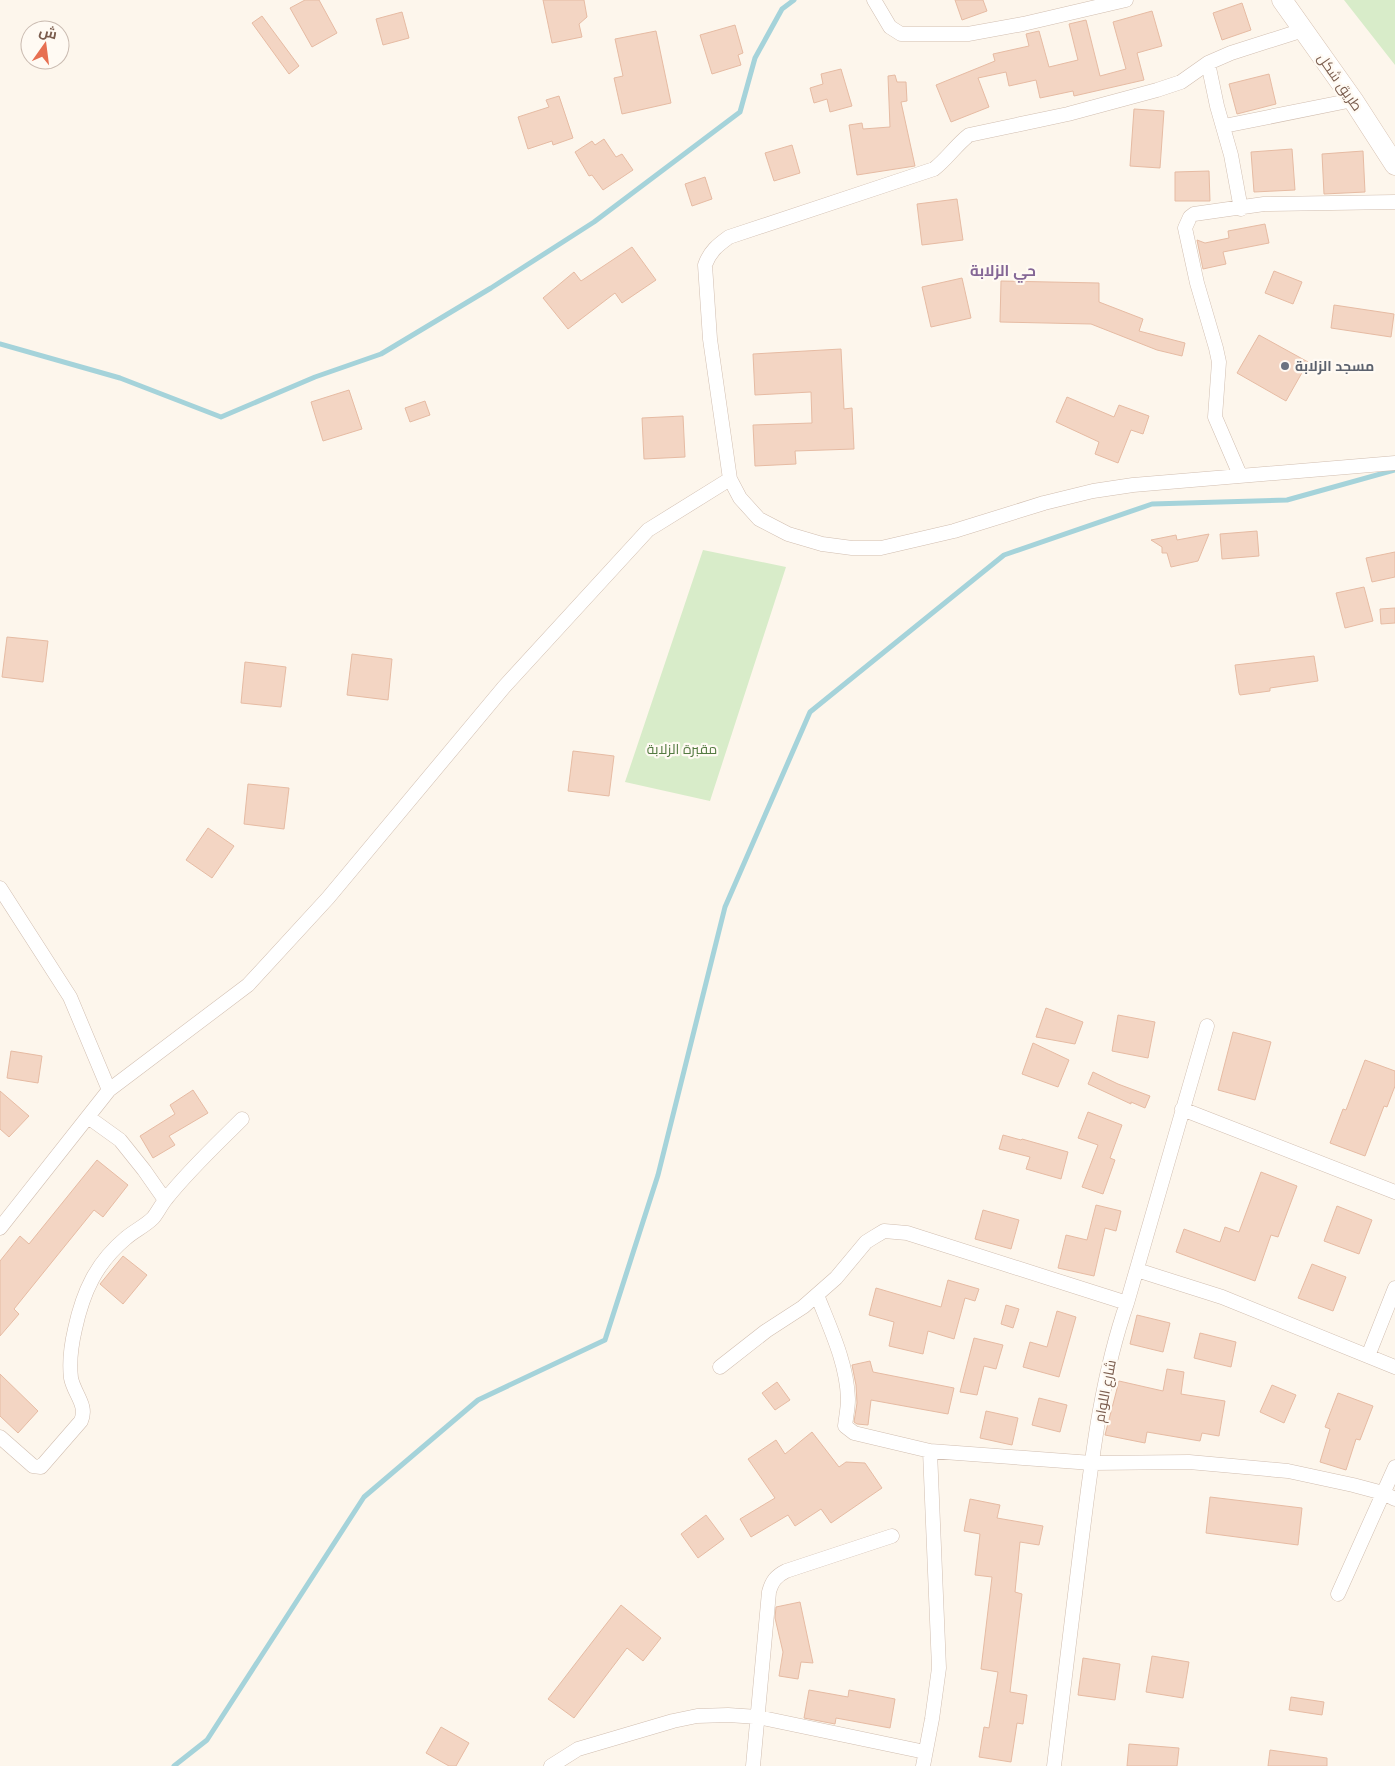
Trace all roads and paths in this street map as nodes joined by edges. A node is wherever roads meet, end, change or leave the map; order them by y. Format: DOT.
graph roads {
  1 [pos="874,0"];
  2 [pos="1126,0"];
  3 [pos="1282,0"];
  4 [pos="1306,32"];
  5 [pos="1208,63"];
  6 [pos="1353,100"];
  7 [pos="1224,126"];
  8 [pos="1395,165"];
  9 [pos="1395,202"];
  10 [pos="1240,209"];
  11 [pos="1395,463"];
  12 [pos="1240,475"];
  13 [pos="730,478"];
  14 [pos="0,888"];
  15 [pos="1207,1026"];
  16 [pos="109,1090"];
  17 [pos="1182,1109"];
  18 [pos="88,1117"];
  19 [pos="242,1119"];
  20 [pos="1395,1192"];
  21 [pos="165,1200"];
  22 [pos="0,1228"];
  23 [pos="1137,1270"];
  24 [pos="1395,1288"];
  25 [pos="817,1295"];
  26 [pos="1127,1303"];
  27 [pos="1368,1356"];
  28 [pos="720,1367"];
  29 [pos="1395,1367"];
  30 [pos="0,1437"];
  31 [pos="930,1451"];
  32 [pos="1092,1463"];
  33 [pos="1395,1467"];
  34 [pos="1389,1496"];
  35 [pos="892,1536"];
  36 [pos="1338,1594"];
  37 [pos="758,1717"];
  38 [pos="925,1752"];
  39 [pos="551,1766"];
  40 [pos="753,1766"];
  41 [pos="922,1766"];
  42 [pos="1054,1766"];
  1 -- 2 [label="street"];
  3 -- 4 [label="main road, طريق شكل"];
  4 -- 5 [label="street"];
  4 -- 6 [label="main road, طريق شكل"];
  5 -- 7 [label="street"];
  5 -- 13 [label="street"];
  6 -- 7 [label="street"];
  6 -- 8 [label="main road, طريق شكل"];
  7 -- 10 [label="street"];
  9 -- 10 [label="street"];
  10 -- 12 [label="street"];
  11 -- 12 [label="street"];
  12 -- 13 [label="street"];
  13 -- 16 [label="street"];
  14 -- 16 [label="street"];
  15 -- 17 [label="street, شارع اللوام"];
  16 -- 18 [label="street"];
  17 -- 20 [label="street"];
  17 -- 23 [label="street, شارع اللوام"];
  18 -- 21 [label="street"];
  18 -- 22 [label="street"];
  19 -- 21 [label="street"];
  21 -- 30 [label="street"];
  23 -- 26 [label="street, شارع اللوام"];
  23 -- 27 [label="street"];
  24 -- 27 [label="street"];
  25 -- 26 [label="street"];
  25 -- 28 [label="street"];
  25 -- 31 [label="street"];
  26 -- 32 [label="street, شارع اللوام"];
  27 -- 29 [label="street"];
  31 -- 32 [label="street"];
  31 -- 38 [label="street"];
  32 -- 34 [label="street"];
  32 -- 42 [label="street, شارع اللوام"];
  33 -- 34 [label="street"];
  34 -- 36 [label="street"];
  35 -- 37 [label="street"];
  37 -- 38 [label="street"];
  37 -- 39 [label="street"];
  37 -- 40 [label="street"];
  38 -- 41 [label="street"];
}
